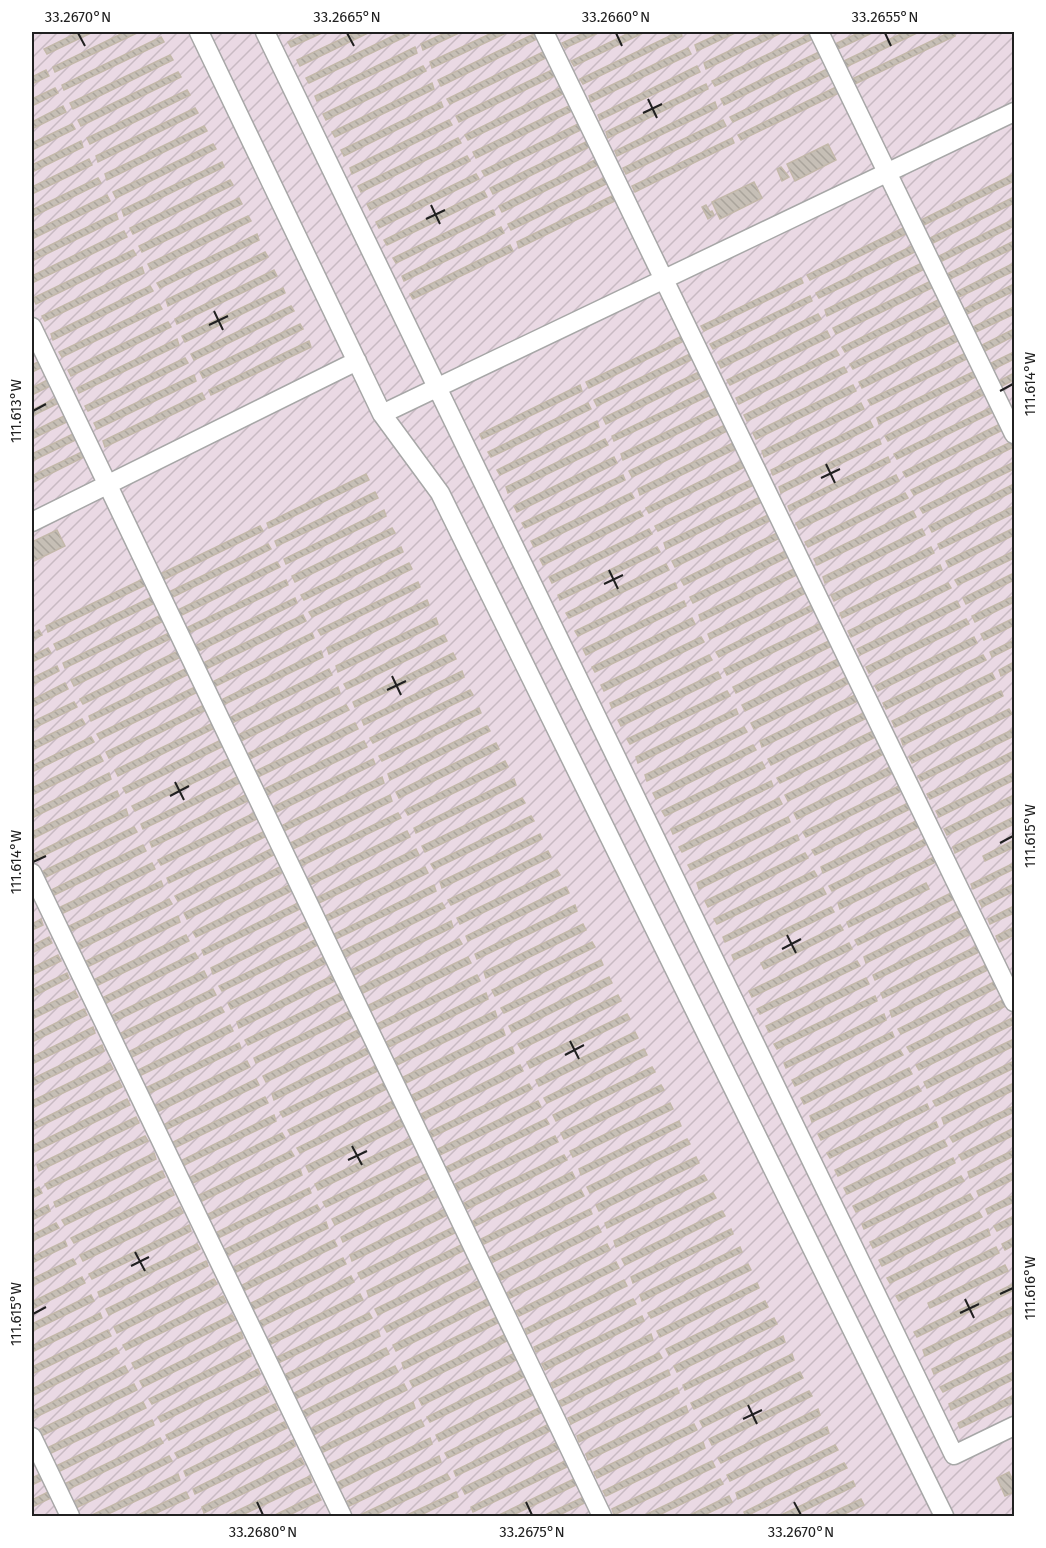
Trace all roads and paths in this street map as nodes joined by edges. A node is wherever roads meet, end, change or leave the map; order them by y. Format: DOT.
graph roads {
  1 [pos="199,32"];
  2 [pos="265,32"];
  3 [pos="544,32"];
  4 [pos="819,32"];
  5 [pos="1014,112"];
  6 [pos="888,172"];
  7 [pos="664,279"];
  8 [pos="32,327"];
  9 [pos="357,362"];
  10 [pos="437,387"];
  11 [pos="382,414"];
  12 [pos="1014,434"];
  13 [pos="107,485"];
  14 [pos="32,522"];
  15 [pos="32,873"];
  16 [pos="1014,1002"];
  17 [pos="1014,1426"];
  18 [pos="32,1437"];
  19 [pos="69,1516"];
  20 [pos="342,1516"];
  21 [pos="602,1516"];
  22 [pos="944,1516"];
  1 -- 9 [label="lane"];
  2 -- 10 [label="lane"];
  3 -- 7 [label="lane"];
  4 -- 6 [label="lane"];
  5 -- 6 [label="lane"];
  6 -- 7 [label="lane"];
  6 -- 12 [label="lane"];
  7 -- 10 [label="lane"];
  7 -- 16 [label="lane"];
  8 -- 13 [label="lane"];
  9 -- 11 [label="lane"];
  9 -- 13 [label="lane"];
  10 -- 11 [label="lane"];
  10 -- 17 [label="lane"];
  11 -- 22 [label="lane"];
  13 -- 14 [label="lane"];
  13 -- 21 [label="lane"];
  15 -- 20 [label="lane"];
  18 -- 19 [label="lane"];
}
